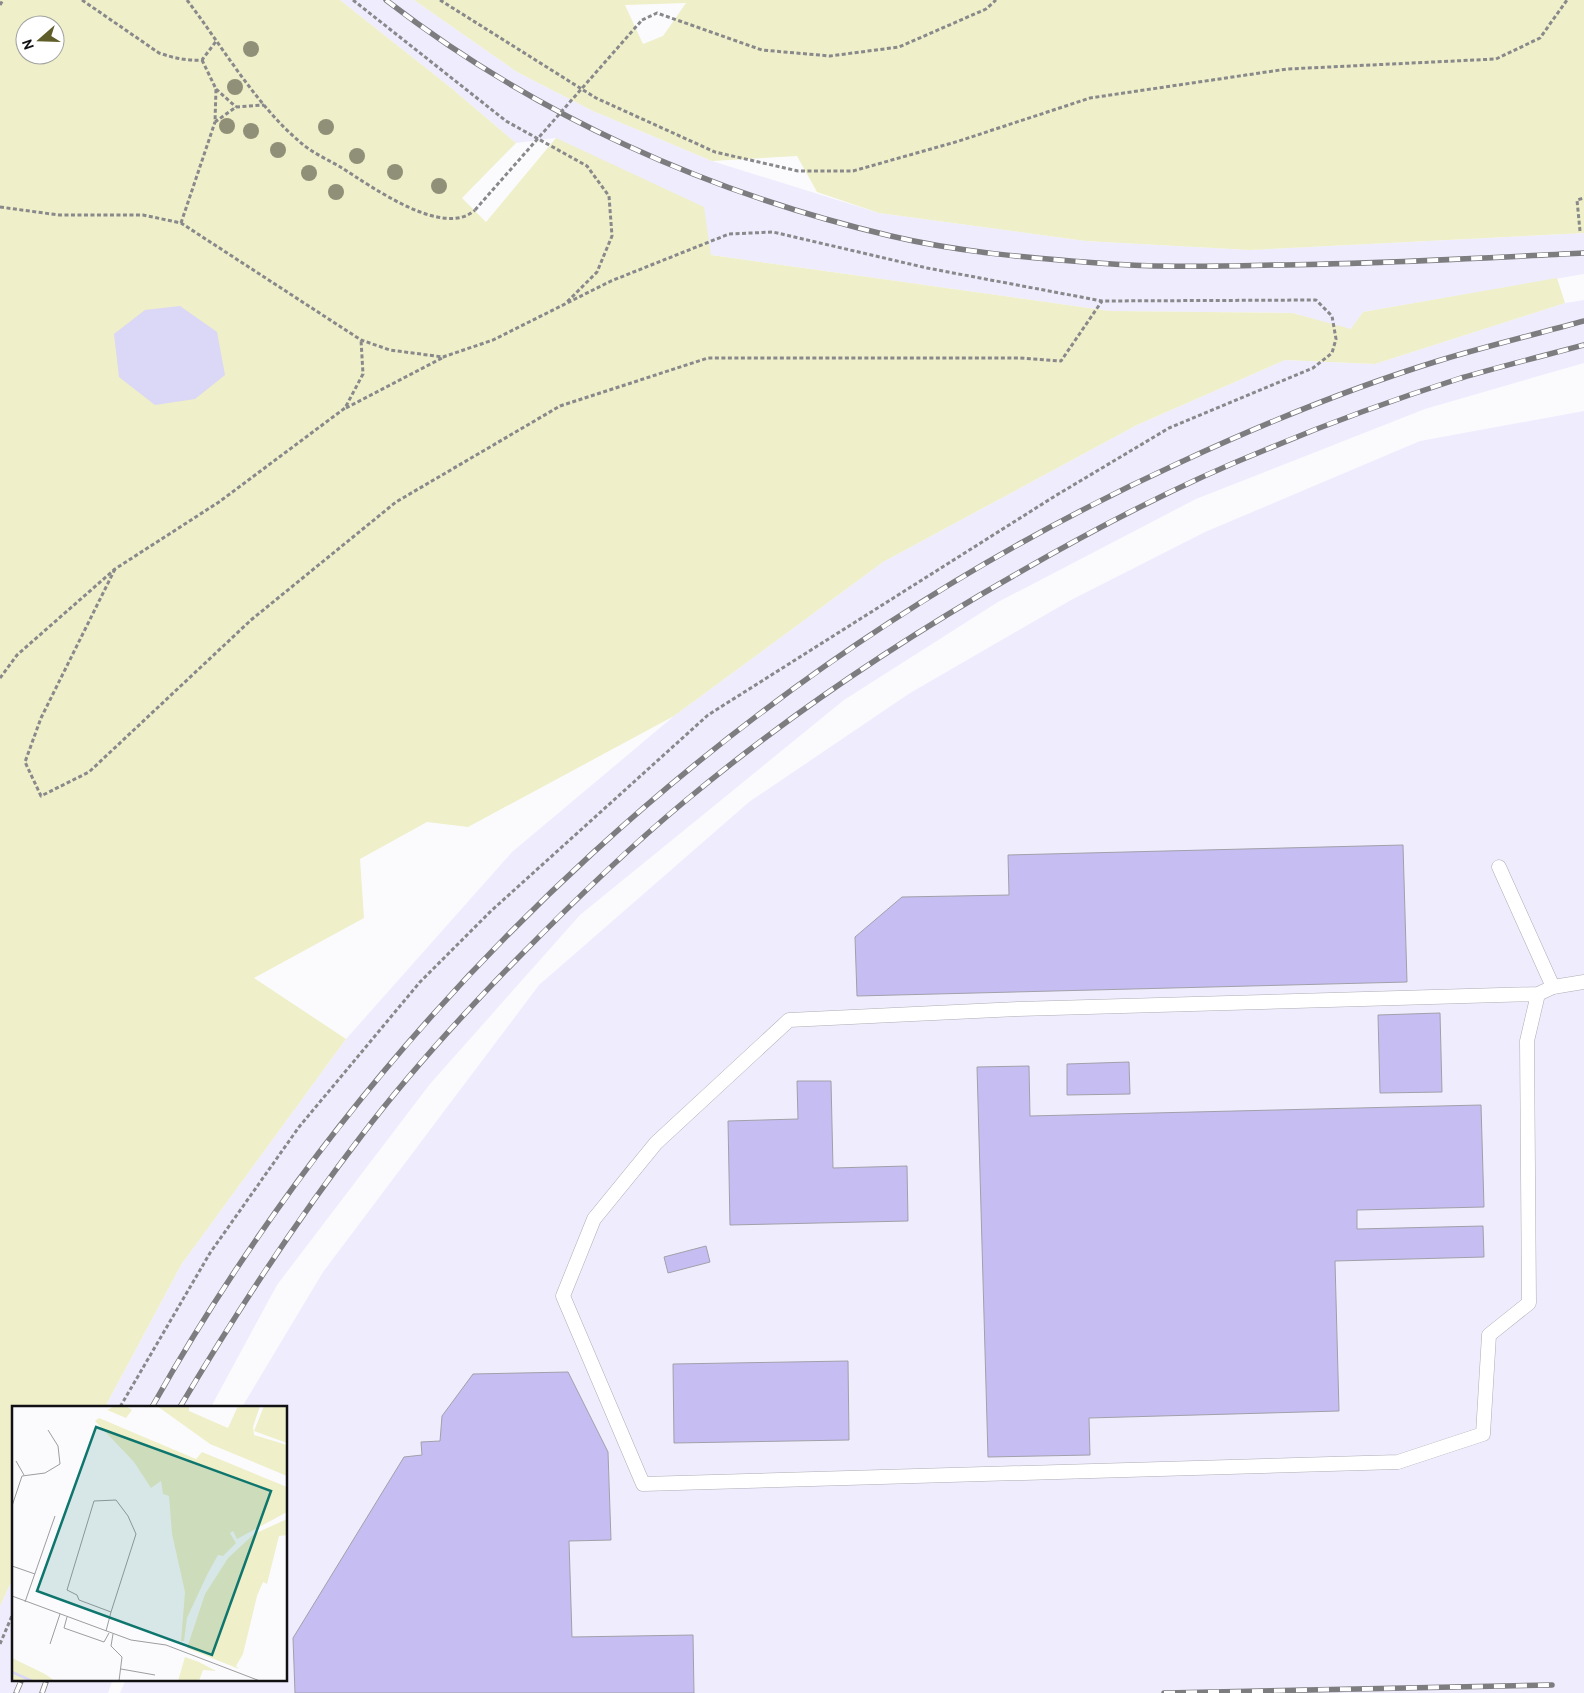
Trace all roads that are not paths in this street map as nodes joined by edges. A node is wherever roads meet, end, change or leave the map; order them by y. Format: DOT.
graph roads {
  1 [pos="1500,866"];
  2 [pos="1584,982"];
  3 [pos="1553,987"];
  4 [pos="1538,994"];
  1 -- 3 [label="lane"];
  2 -- 3 [label="lane"];
  3 -- 4 [label="lane"];
  4 -- 4 [label="lane"];
}
